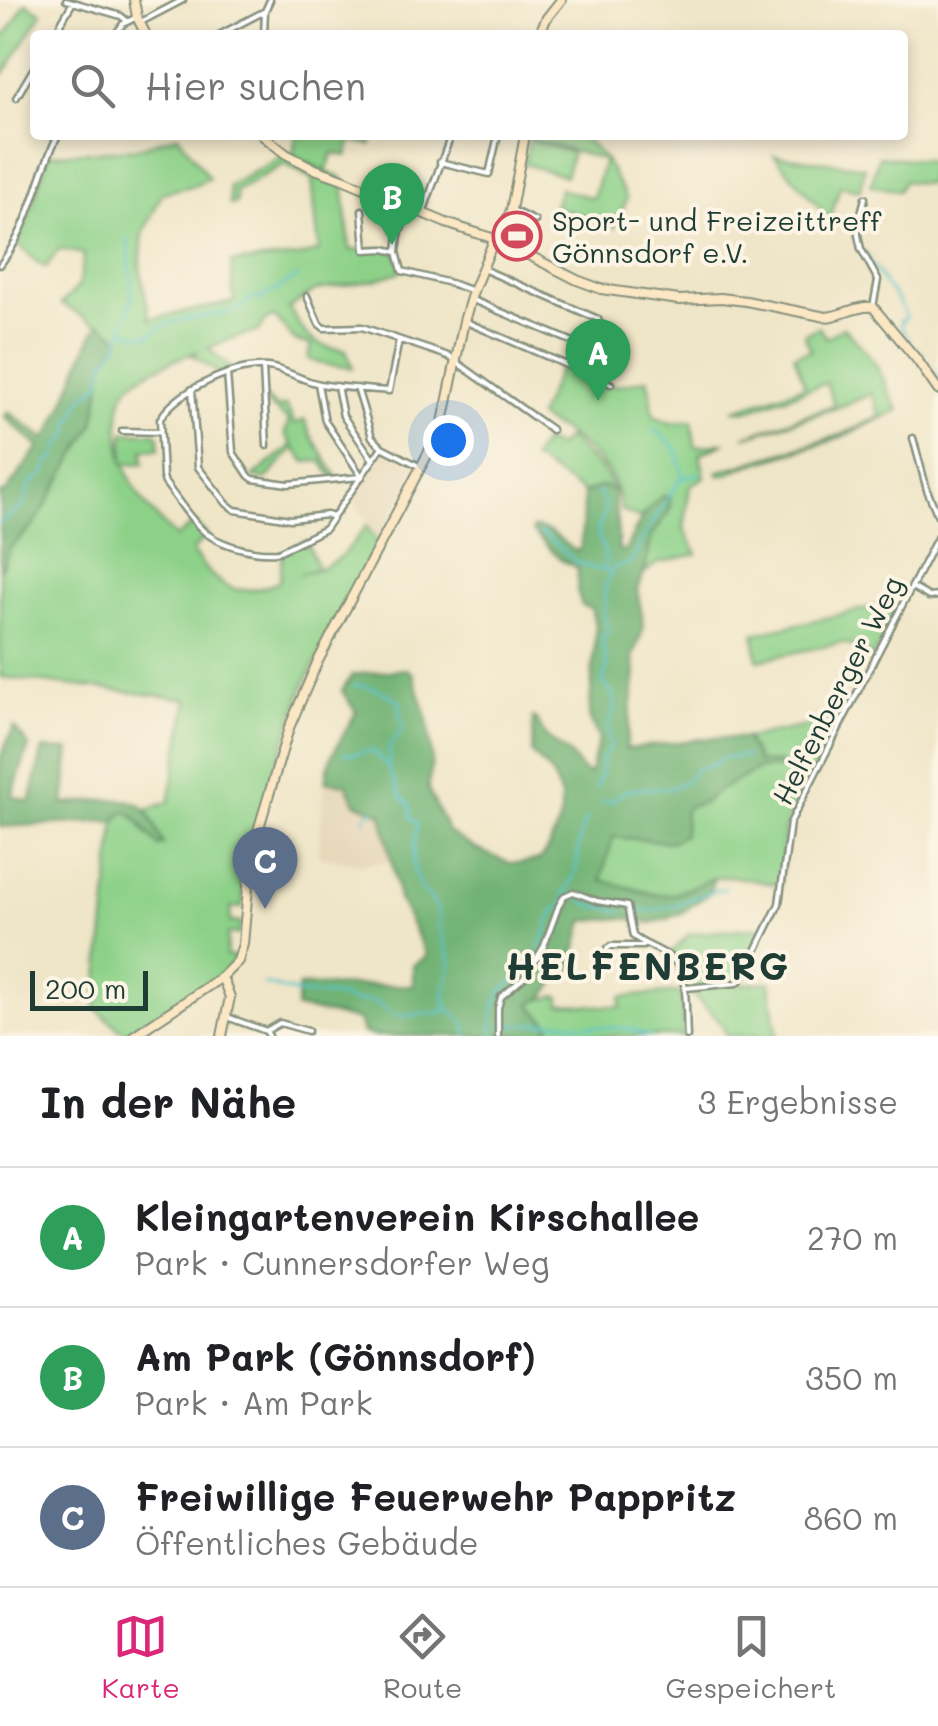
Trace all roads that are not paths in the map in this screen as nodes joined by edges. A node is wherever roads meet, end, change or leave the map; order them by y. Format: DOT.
graph roads {
  1 [pos="66,0"];
  2 [pos="134,0"];
  3 [pos="183,0"];
  4 [pos="270,0"];
  5 [pos="560,0"];
  6 [pos="73,2"];
  7 [pos="265,11"];
  8 [pos="134,20"];
  9 [pos="57,30"];
  10 [pos="121,30"];
  11 [pos="142,30"];
  12 [pos="229,30"];
  13 [pos="264,30"];
  14 [pos="542,30"];
  15 [pos="30,74"];
  16 [pos="16,98"];
  17 [pos="56,140"];
  18 [pos="269,140"];
  19 [pos="449,140"];
  20 [pos="497,140"];
  21 [pos="525,140"];
  22 [pos="440,162"];
  23 [pos="865,198"];
  24 [pos="362,210"];
  25 [pos="408,210"];
  26 [pos="511,210"];
  27 [pos="423,213"];
  28 [pos="535,220"];
  29 [pos="494,240"];
  30 [pos="396,252"];
  31 [pos="0,265"];
  32 [pos="483,269"];
  33 [pos="472,295"];
  34 [pos="306,296"];
  35 [pos="873,307"];
  36 [pos="464,320"];
  37 [pos="599,322"];
  38 [pos="399,340"];
  39 [pos="600,351"];
  40 [pos="456,360"];
  41 [pos="263,368"];
  42 [pos="227,374"];
  43 [pos="318,384"];
  44 [pos="611,384"];
  45 [pos="336,386"];
  46 [pos="357,388"];
  47 [pos="192,389"];
  48 [pos="938,390"];
  49 [pos="552,430"];
  50 [pos="122,431"];
  51 [pos="160,432"];
  52 [pos="913,438"];
  53 [pos="267,446"];
  54 [pos="382,447"];
  55 [pos="373,460"];
  56 [pos="422,467"];
  57 [pos="362,477"];
  58 [pos="938,516"];
  59 [pos="334,517"];
  60 [pos="938,536"];
  61 [pos="912,587"];
  62 [pos="938,596"];
  63 [pos="633,936"];
  64 [pos="628,945"];
  65 [pos="648,946"];
  66 [pos="607,949"];
  67 [pos="219,980"];
  68 [pos="686,988"];
  69 [pos="227,1017"];
  70 [pos="308,1031"];
  71 [pos="268,1034"];
  72 [pos="132,1036"];
  73 [pos="222,1036"];
  74 [pos="498,1036"];
  75 [pos="687,1036"];
  1 -- 6 [label="street"];
  2 -- 8 [label="street"];
  3 -- 8 [label="street"];
  4 -- 7 [label="street"];
  5 -- 14 [label="street"];
  6 -- 8 [label="street"];
  6 -- 9 [label="street"];
  7 -- 12 [label="street"];
  7 -- 13 [label="street"];
  8 -- 10 [label="street"];
  8 -- 11 [label="street"];
  15 -- 16 [label="street"];
  17 -- 31 [label="street"];
  18 -- 27 [label="street"];
  19 -- 22 [label="street"];
  20 -- 22 [label="street"];
  21 -- 26 [label="street"];
  22 -- 27 [label="street"];
  23 -- 35 [label="street"];
  24 -- 30 [label="street"];
  25 -- 30 [label="street"];
  26 -- 28 [label="street"];
  26 -- 29 [label="street"];
  27 -- 29 [label="street"];
  29 -- 32 [label="street"];
  29 -- 35 [label="street"];
  30 -- 33 [label="street"];
  32 -- 33 [label="street"];
  32 -- 37 [label="street"];
  33 -- 36 [label="street"];
  33 -- 39 [label="street"];
  34 -- 38 [label="street"];
  35 -- 48 [label="street"];
  36 -- 40 [label="street"];
  36 -- 44 [label="street"];
  38 -- 40 [label="street"];
  38 -- 46 [label="street"];
  40 -- 49 [label="street"];
  40 -- 56 [label="street"];
  41 -- 42 [label="street"];
  41 -- 43 [label="street"];
  41 -- 53 [label="street"];
  42 -- 47 [label="street"];
  42 -- 57 [label="street"];
  43 -- 45 [label="street"];
  43 -- 57 [label="street"];
  45 -- 46 [label="street"];
  45 -- 55 [label="street"];
  46 -- 54 [label="street"];
  47 -- 51 [label="street"];
  47 -- 59 [label="street"];
  50 -- 51 [label="street"];
  51 -- 59 [label="street"];
  52 -- 58 [label="street"];
  54 -- 55 [label="street"];
  54 -- 56 [label="street"];
  55 -- 57 [label="street"];
  56 -- 67 [label="street"];
  57 -- 59 [label="street"];
  60 -- 61 [label="street, Helfenberger Weg"];
  61 -- 62 [label="street"];
  61 -- 68 [label="street, Helfenberger Weg"];
  63 -- 64 [label="street"];
  63 -- 65 [label="street"];
  63 -- 74 [label="street"];
  64 -- 65 [label="street"];
  64 -- 66 [label="street"];
  65 -- 68 [label="street"];
  67 -- 69 [label="street"];
  67 -- 72 [label="street"];
  68 -- 75 [label="street"];
  69 -- 71 [label="street"];
  69 -- 73 [label="street"];
  70 -- 71 [label="street"];
}
